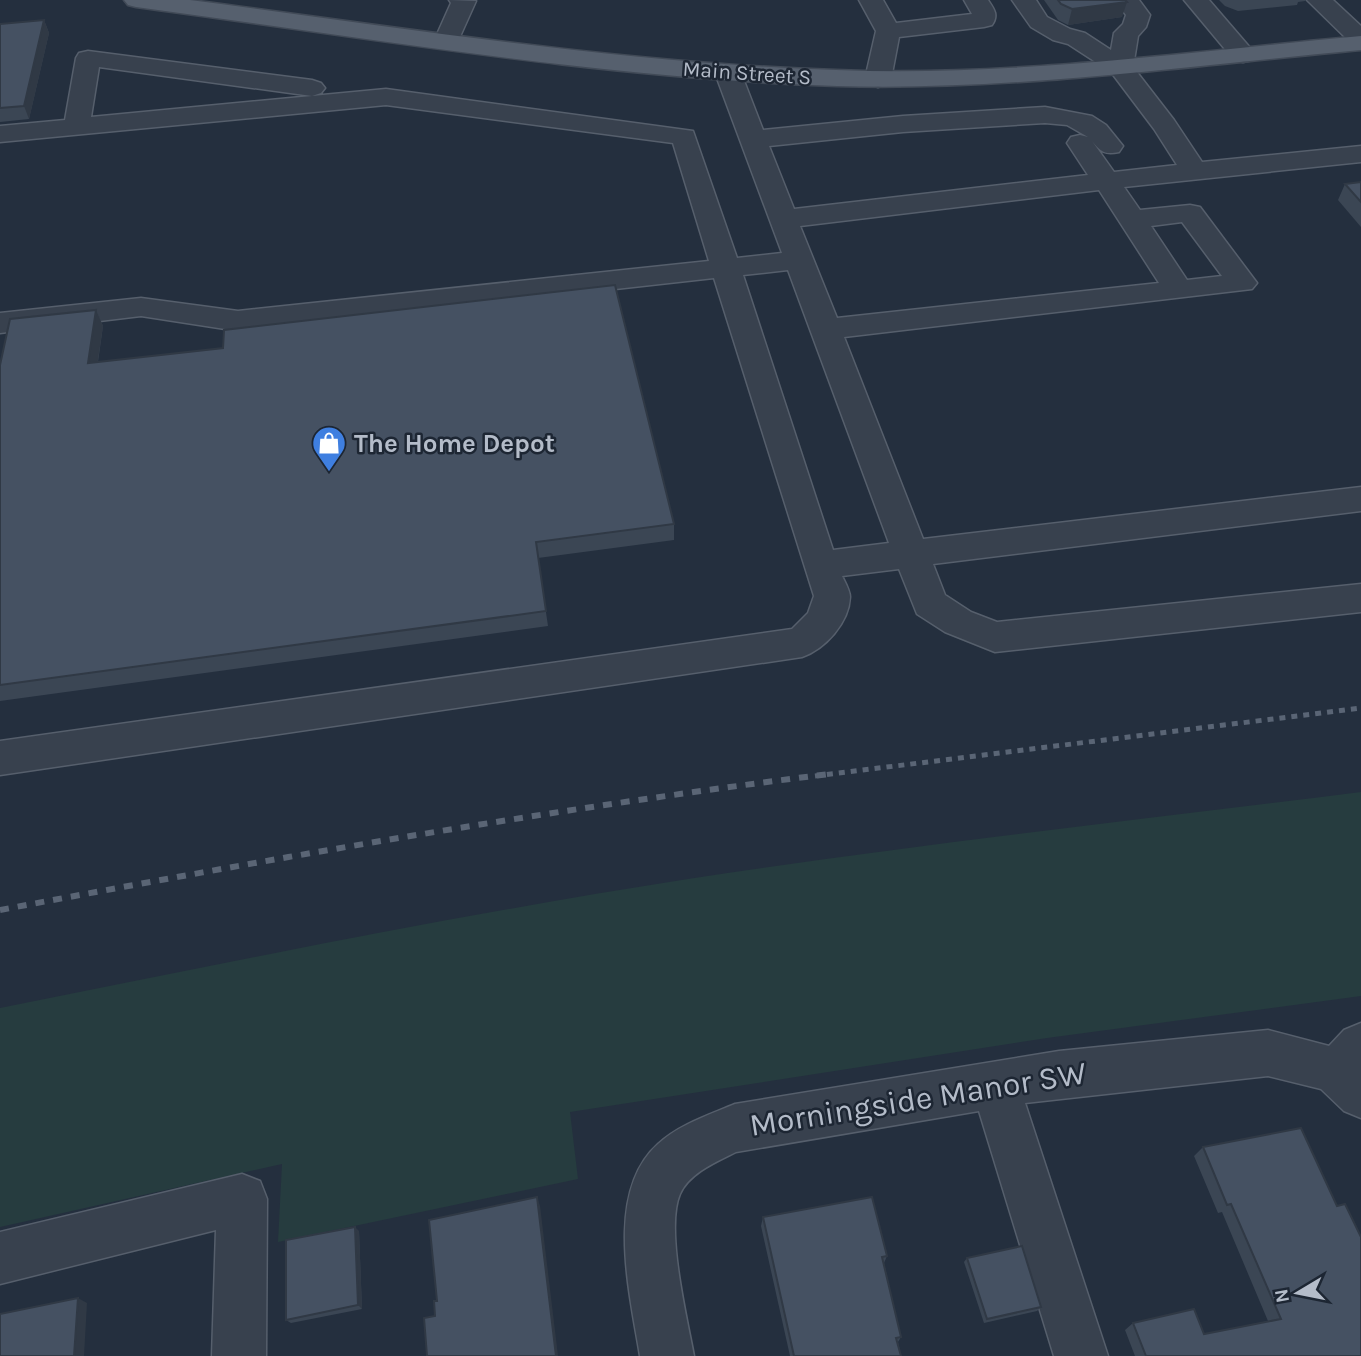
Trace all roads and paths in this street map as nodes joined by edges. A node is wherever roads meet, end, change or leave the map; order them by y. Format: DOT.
graph roads {
  1 [pos="136,0"];
  2 [pos="463,0"];
  3 [pos="871,0"];
  4 [pos="976,0"];
  5 [pos="1024,0"];
  6 [pos="1127,0"];
  7 [pos="1196,0"];
  8 [pos="1320,0"];
  9 [pos="888,31"];
  10 [pos="446,41"];
  11 [pos="1361,41"];
  12 [pos="1243,55"];
  13 [pos="1120,67"];
  14 [pos="728,73"];
  15 [pos="878,79"];
  16 [pos="313,103"];
  17 [pos="77,126"];
  18 [pos="0,134"];
  19 [pos="755,139"];
  20 [pos="1080,143"];
  21 [pos="1361,154"];
  22 [pos="1194,171"];
  23 [pos="1121,181"];
  24 [pos="785,219"];
  25 [pos="1132,219"];
  26 [pos="801,260"];
  27 [pos="725,268"];
  28 [pos="1179,290"];
  29 [pos="0,323"];
  30 [pos="827,329"];
  31 [pos="1361,499"];
  32 [pos="911,552"];
  33 [pos="820,565"];
  34 [pos="1361,598"];
  35 [pos="0,758"];
  36 [pos="1353,1070"];
  37 [pos="995,1085"];
  38 [pos="0,1258"];
  39 [pos="239,1356"];
  40 [pos="667,1356"];
  41 [pos="1081,1356"];
  1 -- 10 [label="main road, Main Street S"];
  2 -- 10 [label="street"];
  3 -- 9 [label="street"];
  4 -- 9 [label="street"];
  5 -- 13 [label="street"];
  6 -- 13 [label="street"];
  7 -- 12 [label="street"];
  8 -- 11 [label="street"];
  9 -- 15 [label="street"];
  10 -- 14 [label="main road, Main Street S"];
  11 -- 12 [label="main road, Main Street S"];
  12 -- 13 [label="main road, Main Street S"];
  13 -- 15 [label="main road, Main Street S"];
  13 -- 22 [label="street"];
  14 -- 15 [label="main road, Main Street S"];
  14 -- 19 [label="street"];
  16 -- 17 [label="street"];
  16 -- 17 [label="street"];
  16 -- 27 [label="street"];
  17 -- 18 [label="street"];
  19 -- 23 [label="street"];
  19 -- 24 [label="street"];
  20 -- 23 [label="street"];
  21 -- 22 [label="street"];
  22 -- 23 [label="street"];
  23 -- 24 [label="street"];
  23 -- 25 [label="street"];
  24 -- 26 [label="street"];
  25 -- 28 [label="street"];
  25 -- 28 [label="street"];
  26 -- 27 [label="street"];
  26 -- 30 [label="street"];
  27 -- 29 [label="street"];
  27 -- 33 [label="street"];
  28 -- 30 [label="street"];
  30 -- 32 [label="street"];
  31 -- 32 [label="street"];
  32 -- 33 [label="street"];
  32 -- 34 [label="street"];
  33 -- 35 [label="street"];
  36 -- 37 [label="street, Morningside Manor SW"];
  37 -- 40 [label="street, Morningside Manor SW"];
  37 -- 41 [label="street"];
  38 -- 39 [label="street"];
}
